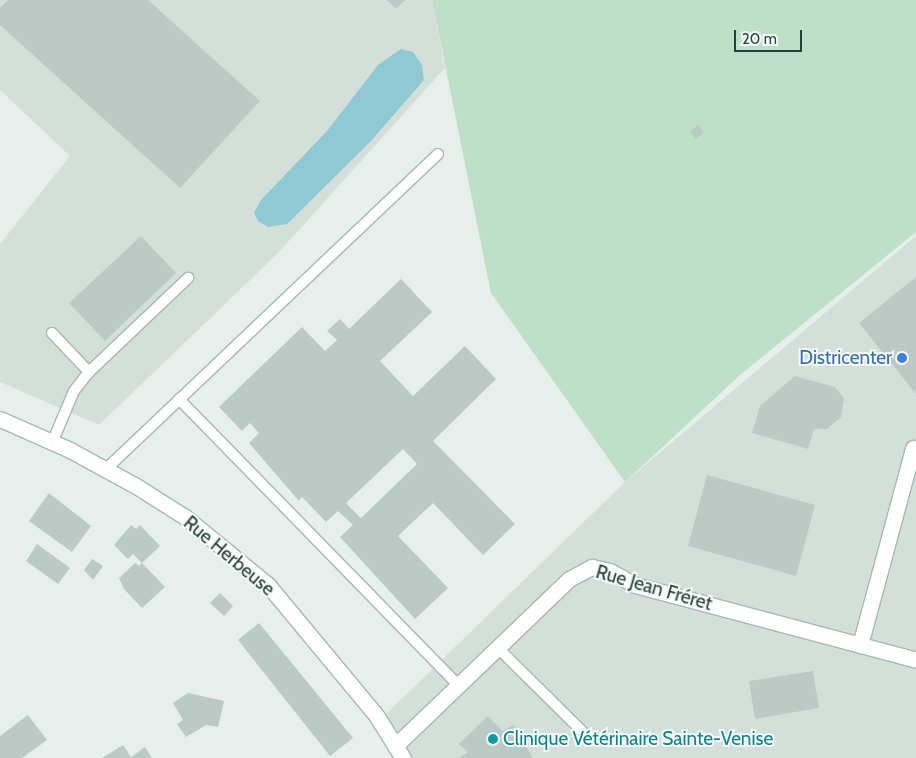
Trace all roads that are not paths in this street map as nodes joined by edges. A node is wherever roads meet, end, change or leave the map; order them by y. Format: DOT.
graph roads {
  1 [pos="438,154"];
  2 [pos="188,278"];
  3 [pos="52,333"];
  4 [pos="89,372"];
  5 [pos="180,399"];
  6 [pos="0,420"];
  7 [pos="52,443"];
  8 [pos="914,446"];
  9 [pos="105,470"];
  10 [pos="860,645"];
  11 [pos="498,647"];
  12 [pos="916,660"];
  13 [pos="458,686"];
  14 [pos="586,735"];
  15 [pos="399,752"];
  1 -- 5 [label="lane"];
  2 -- 4 [label="lane"];
  3 -- 4 [label="lane"];
  4 -- 7 [label="lane"];
  5 -- 9 [label="lane"];
  5 -- 13 [label="lane"];
  6 -- 7 [label="street, Rue Herbeuse"];
  7 -- 9 [label="street, Rue Herbeuse"];
  8 -- 10 [label="street"];
  9 -- 15 [label="street, Rue Herbeuse"];
  10 -- 11 [label="street, Rue Jean Fréret"];
  10 -- 12 [label="street, Rue Jean Fréret"];
  11 -- 13 [label="street, Rue Jean Fréret"];
  11 -- 14 [label="lane"];
  13 -- 15 [label="street, Rue Jean Fréret"];
}
